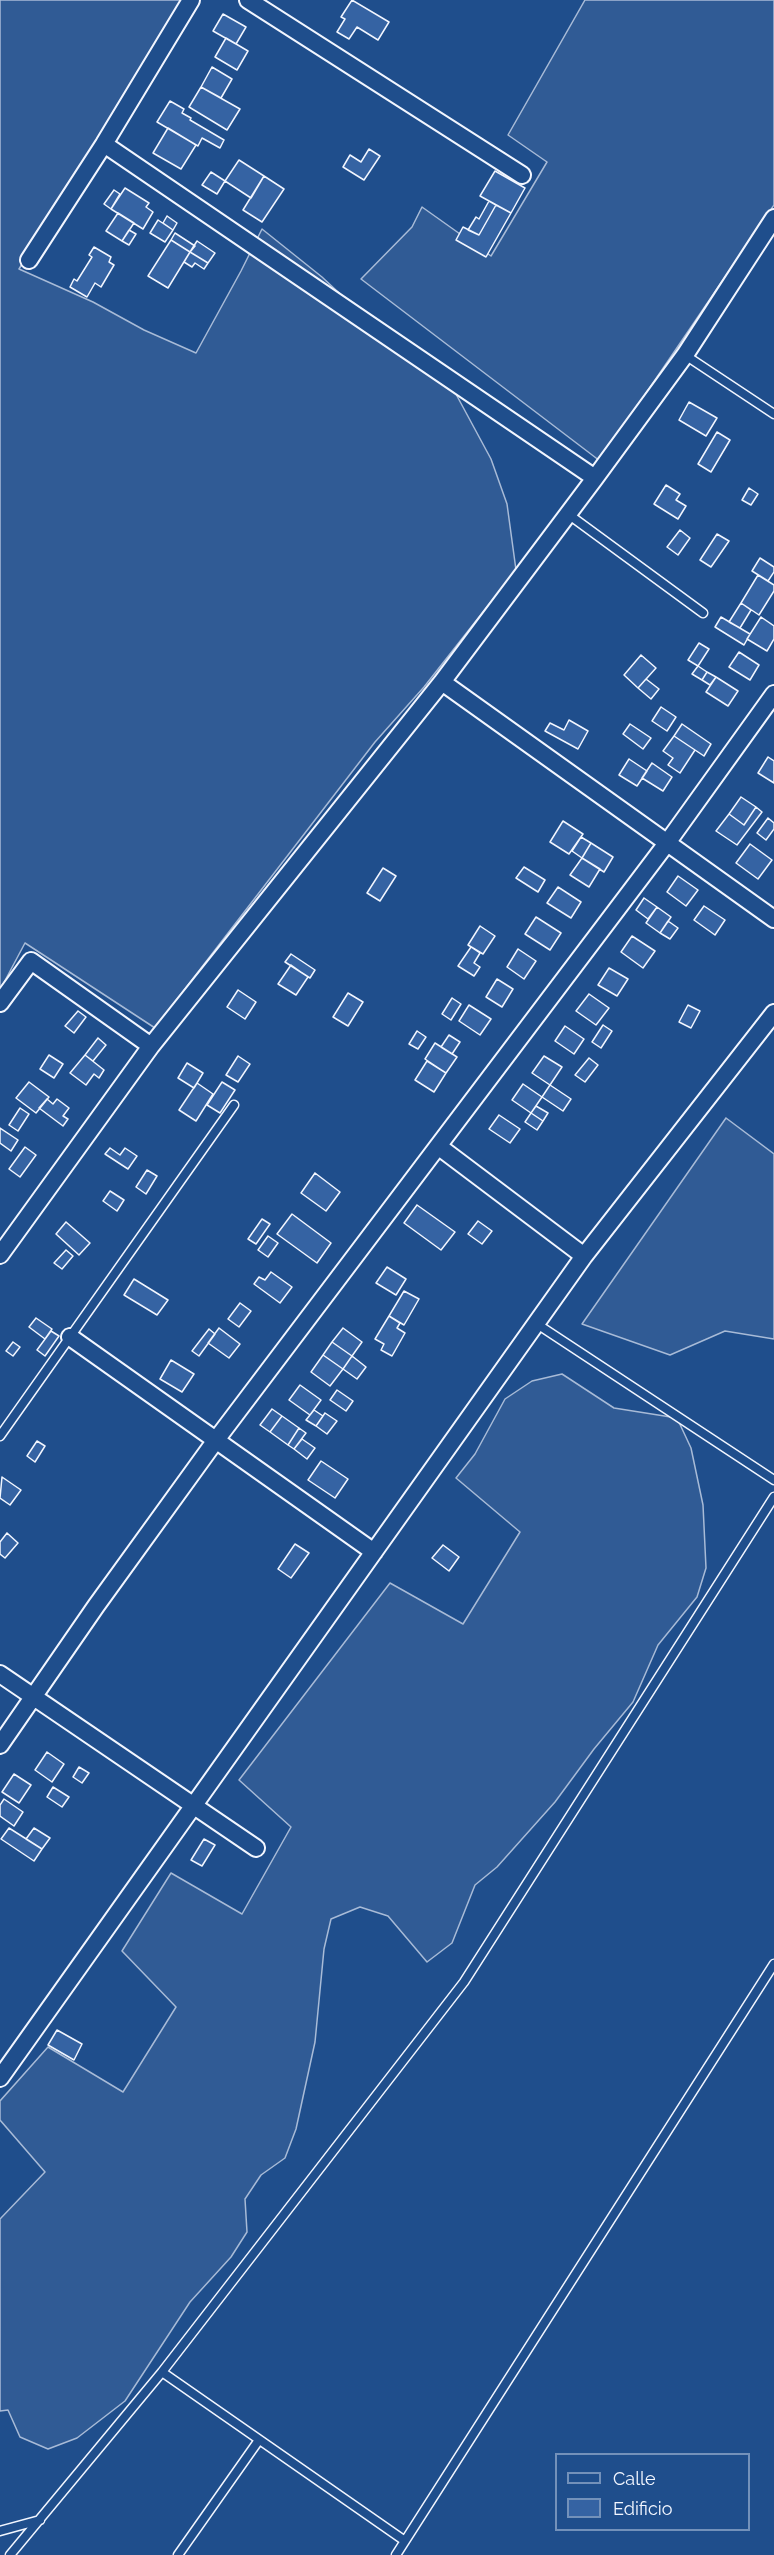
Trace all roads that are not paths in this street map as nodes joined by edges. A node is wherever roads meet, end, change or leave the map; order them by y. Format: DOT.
graph roads {
  1 [pos="191,0"];
  2 [pos="248,0"];
  3 [pos="104,144"];
  4 [pos="522,175"];
  5 [pos="774,218"];
  6 [pos="29,260"];
  7 [pos="685,355"];
  8 [pos="774,414"];
  9 [pos="596,478"];
  10 [pos="568,514"];
  11 [pos="703,613"];
  12 [pos="442,682"];
  13 [pos="774,694"];
  14 [pos="667,843"];
  15 [pos="774,919"];
  16 [pos="0,1003"];
  17 [pos="774,1013"];
  18 [pos="151,1046"];
  19 [pos="234,1105"];
  20 [pos="438,1146"];
  21 [pos="0,1255"];
  22 [pos="584,1256"];
  23 [pos="537,1324"];
  24 [pos="70,1336"];
  25 [pos="0,1436"];
  26 [pos="216,1440"];
  27 [pos="774,1480"];
  28 [pos="774,1497"];
  29 [pos="374,1552"];
  30 [pos="0,1674"];
  31 [pos="34,1697"];
  32 [pos="0,1745"];
  33 [pos="192,1805"];
  34 [pos="256,1848"];
  35 [pos="774,1964"];
  36 [pos="0,2078"];
  37 [pos="162,2372"];
  38 [pos="259,2440"];
  39 [pos="40,2520"];
  40 [pos="0,2531"];
  41 [pos="405,2541"];
  42 [pos="10,2555"];
  43 [pos="178,2555"];
  44 [pos="396,2555"];
  1 -- 3 [label="street"];
  2 -- 4 [label="street"];
  3 -- 6 [label="street"];
  3 -- 9 [label="street"];
  5 -- 7 [label="street"];
  7 -- 8 [label="lane"];
  7 -- 9 [label="street"];
  9 -- 10 [label="street"];
  10 -- 11 [label="lane"];
  10 -- 12 [label="street"];
  12 -- 14 [label="street"];
  12 -- 18 [label="street"];
  13 -- 14 [label="street"];
  14 -- 15 [label="street"];
  14 -- 20 [label="street"];
  16 -- 18 [label="street"];
  17 -- 22 [label="street"];
  18 -- 21 [label="street"];
  19 -- 24 [label="lane"];
  20 -- 22 [label="street"];
  20 -- 26 [label="street"];
  22 -- 23 [label="street"];
  23 -- 27 [label="lane"];
  23 -- 29 [label="street"];
  24 -- 25 [label="lane"];
  24 -- 26 [label="street"];
  26 -- 29 [label="street"];
  26 -- 31 [label="street"];
  28 -- 37 [label="lane"];
  29 -- 33 [label="street"];
  30 -- 31 [label="street"];
  31 -- 32 [label="street"];
  31 -- 33 [label="street"];
  33 -- 34 [label="street"];
  33 -- 36 [label="street"];
  35 -- 41 [label="lane"];
  37 -- 38 [label="lane"];
  37 -- 39 [label="lane"];
  38 -- 41 [label="lane"];
  38 -- 43 [label="lane"];
  39 -- 40 [label="lane"];
  39 -- 42 [label="lane"];
  41 -- 44 [label="lane"];
}
